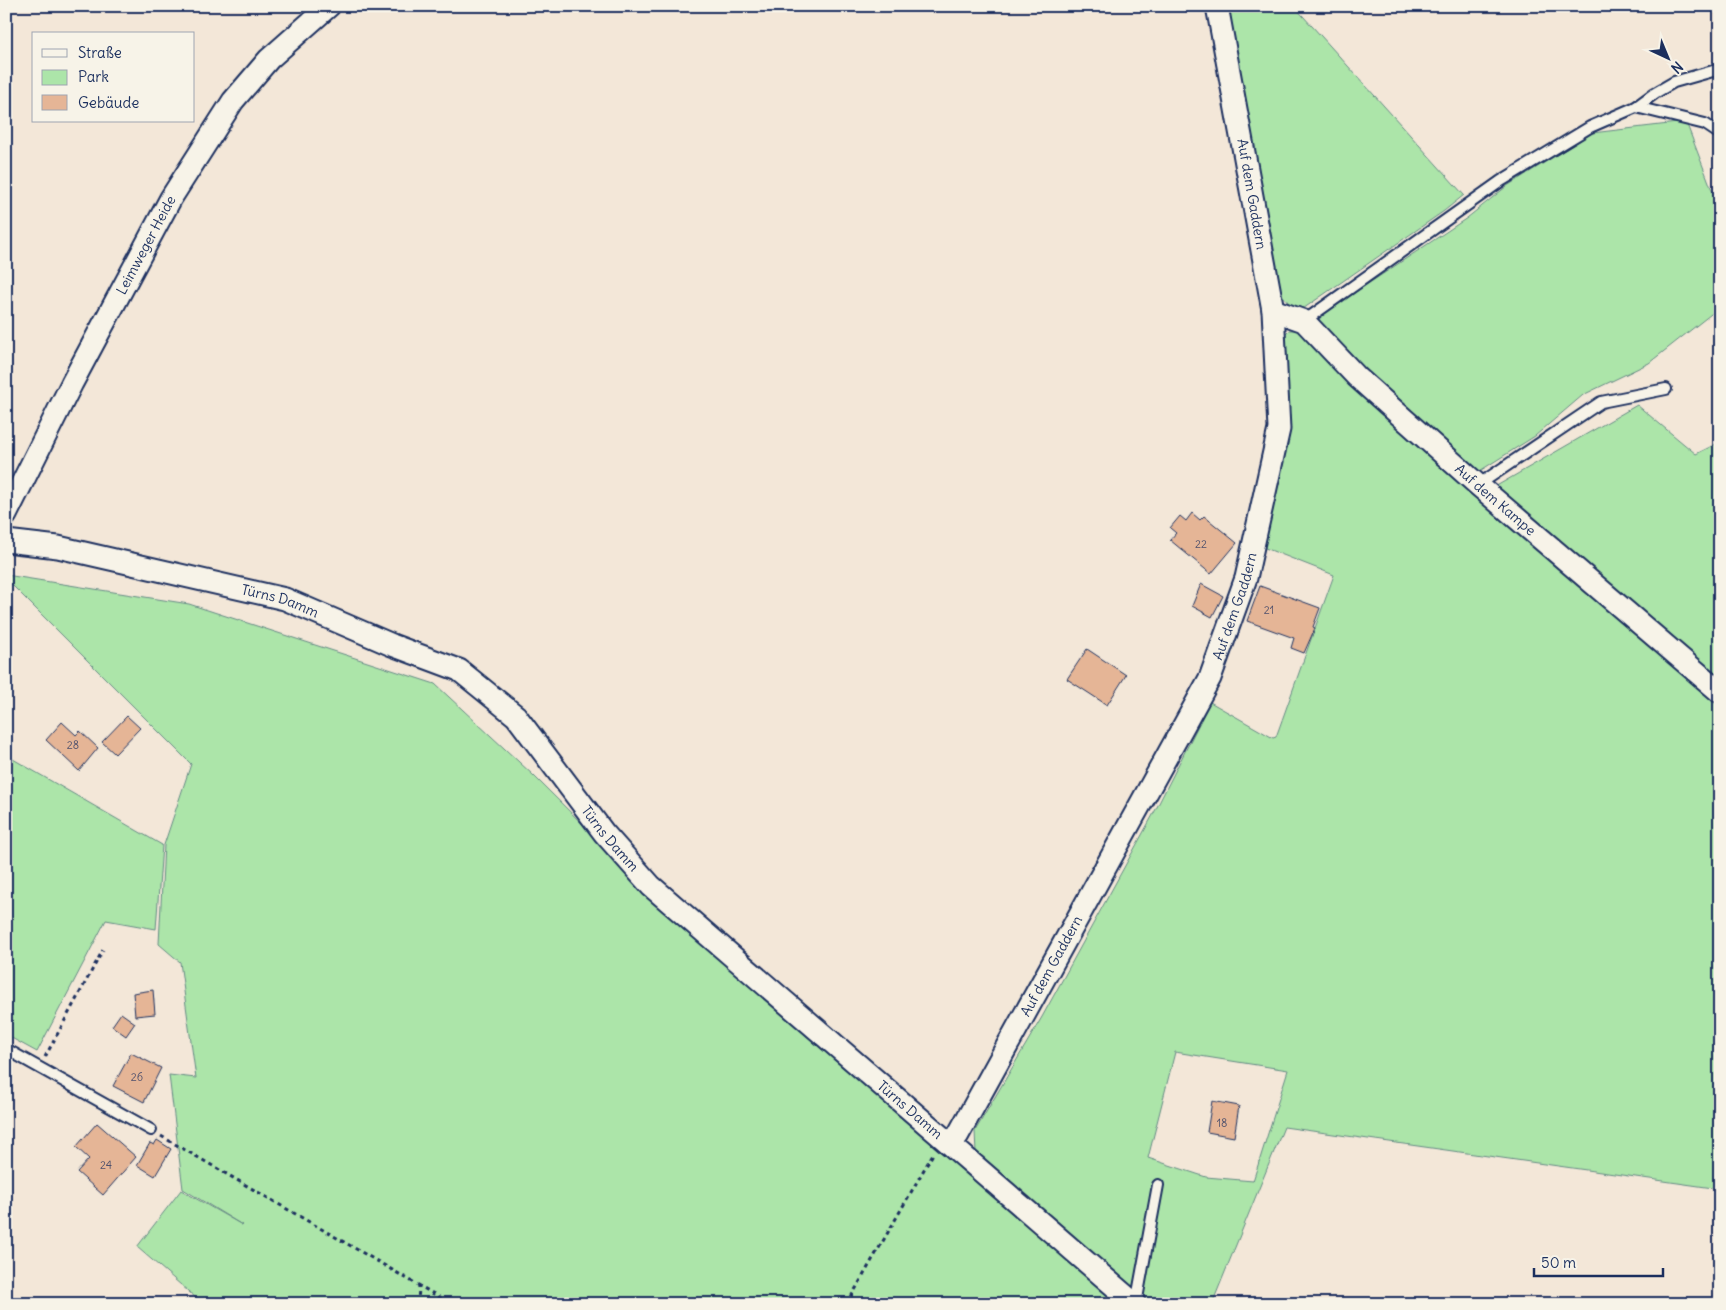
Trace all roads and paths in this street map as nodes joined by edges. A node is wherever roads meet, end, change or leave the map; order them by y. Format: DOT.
graph roads {
  1 [pos="329,6"];
  2 [pos="1217,6"];
  3 [pos="1720,70"];
  4 [pos="1636,107"];
  5 [pos="1720,134"];
  6 [pos="1273,310"];
  7 [pos="1304,321"];
  8 [pos="1666,389"];
  9 [pos="1478,485"];
  10 [pos="6,515"];
  11 [pos="6,541"];
  12 [pos="1720,692"];
  13 [pos="103,950"];
  14 [pos="6,1049"];
  15 [pos="39,1067"];
  16 [pos="151,1130"];
  17 [pos="946,1141"];
  18 [pos="1158,1185"];
  19 [pos="419,1286"];
  20 [pos="418,1304"];
  21 [pos="451,1304"];
  22 [pos="847,1304"];
  23 [pos="1136,1304"];
  1 -- 10 [label="street, Leimweger Heide"];
  2 -- 6 [label="street, Auf dem Gaddern"];
  3 -- 4 [label="lane"];
  4 -- 5 [label="lane"];
  4 -- 7 [label="lane"];
  6 -- 7 [label="street, Auf dem Kampe"];
  6 -- 17 [label="street, Auf dem Gaddern"];
  7 -- 9 [label="street, Auf dem Kampe"];
  8 -- 9 [label="lane"];
  9 -- 12 [label="street, Auf dem Kampe"];
  11 -- 17 [label="street, Türns Damm"];
  13 -- 15 [label="path"];
  14 -- 15 [label="lane"];
  15 -- 16 [label="lane"];
  16 -- 19 [label="path"];
  17 -- 22 [label="path"];
  17 -- 23 [label="street, Türns Damm"];
  18 -- 23 [label="lane"];
  19 -- 20 [label="path"];
  19 -- 21 [label="path"];
}
